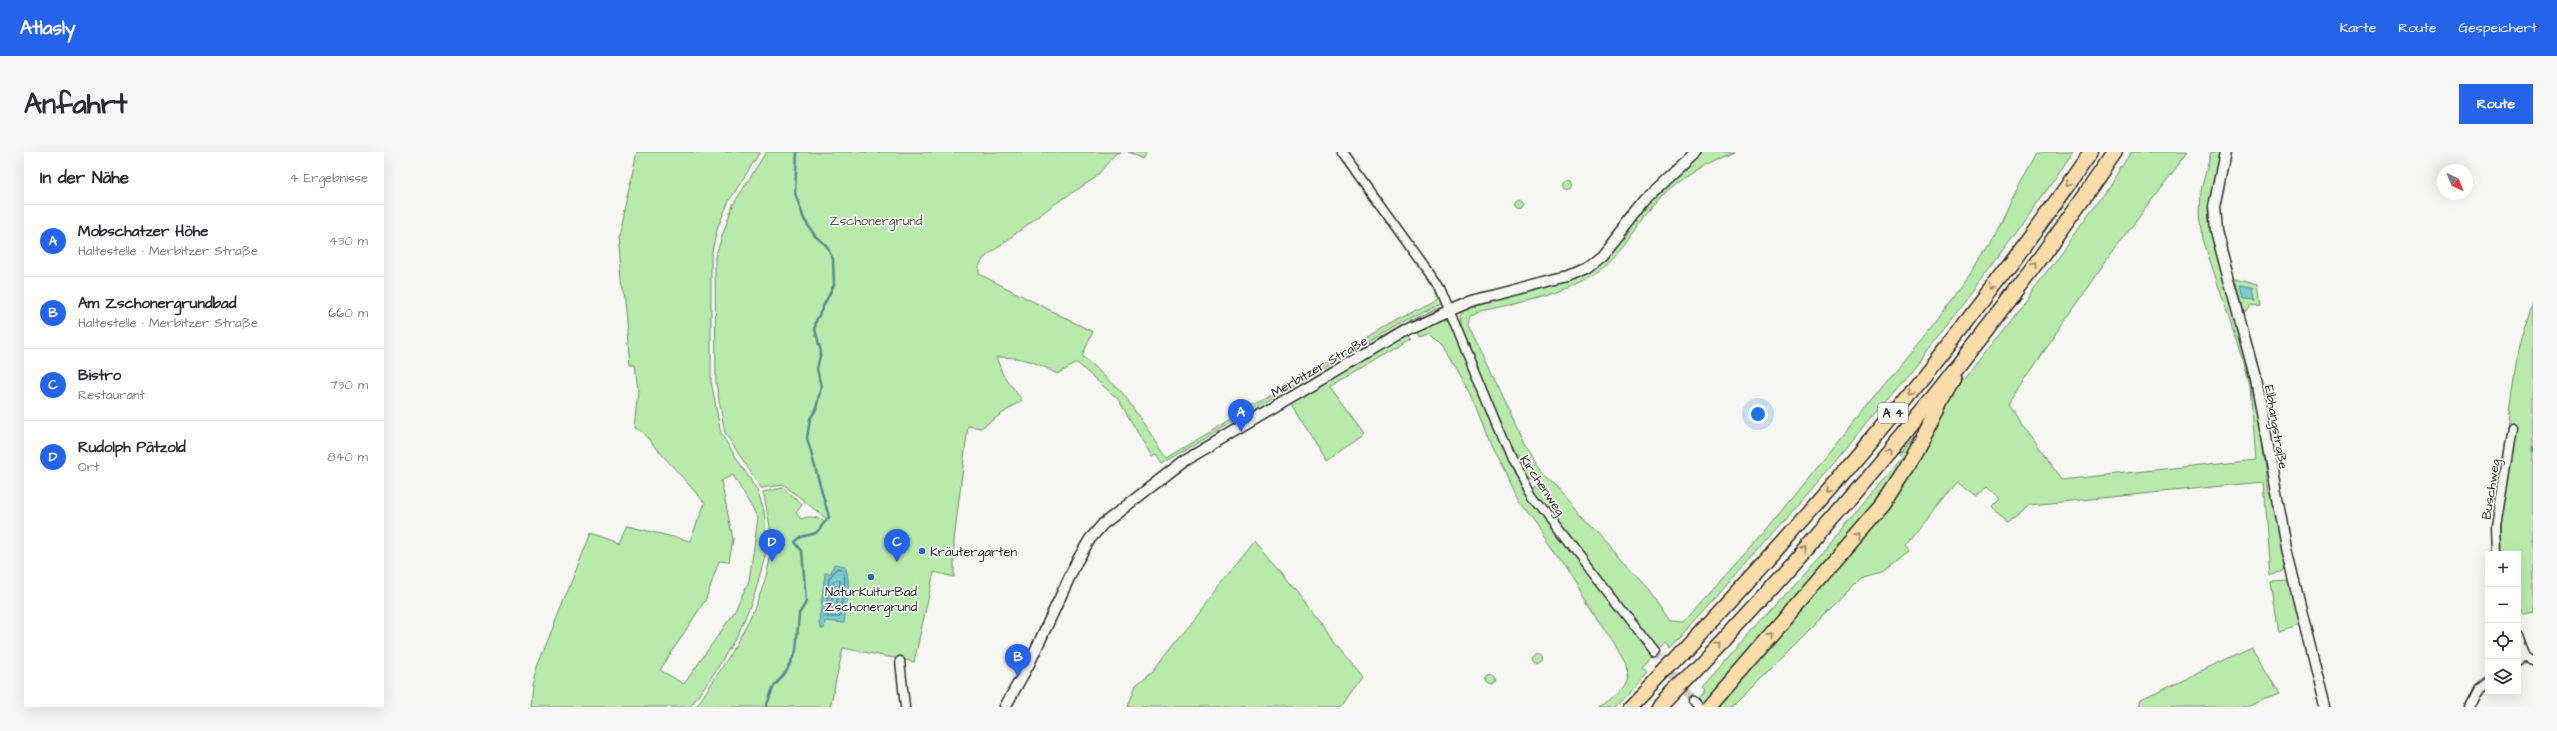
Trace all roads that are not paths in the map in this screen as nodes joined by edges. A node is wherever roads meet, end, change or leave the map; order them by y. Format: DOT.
graph roads {
  1 [pos="1342,152"];
  2 [pos="1696,152"];
  3 [pos="2091,152"];
  4 [pos="2115,152"];
  5 [pos="2224,152"];
  6 [pos="1450,309"];
  7 [pos="1968,352"];
  8 [pos="2512,428"];
  9 [pos="2497,551"];
  10 [pos="2521,640"];
  11 [pos="1655,652"];
  12 [pos="2530,659"];
  13 [pos="900,661"];
  14 [pos="2485,683"];
  15 [pos="905,707"];
  16 [pos="1005,707"];
  17 [pos="1630,707"];
  18 [pos="1659,707"];
  19 [pos="1708,707"];
  20 [pos="2325,707"];
  21 [pos="2470,707"];
  1 -- 6 [label="street"];
  2 -- 6 [label="street, Merbitzer Straße"];
  3 -- 17 [label="highway, A 4, one-way"];
  7 -- 4 [label="highway, A 4, one-way"];
  5 -- 20 [label="street, Elbhangstraße"];
  6 -- 11 [label="street, Kirchenweg"];
  6 -- 16 [label="street, Merbitzer Straße"];
  18 -- 7 [label="highway, A 4, one-way"];
  19 -- 7 [label="highway, one-way"];
  8 -- 9 [label="street, Buschweg"];
  10 -- 12 [label="street"];
  13 -- 15 [label="street"];
  14 -- 21 [label="street"];
}
